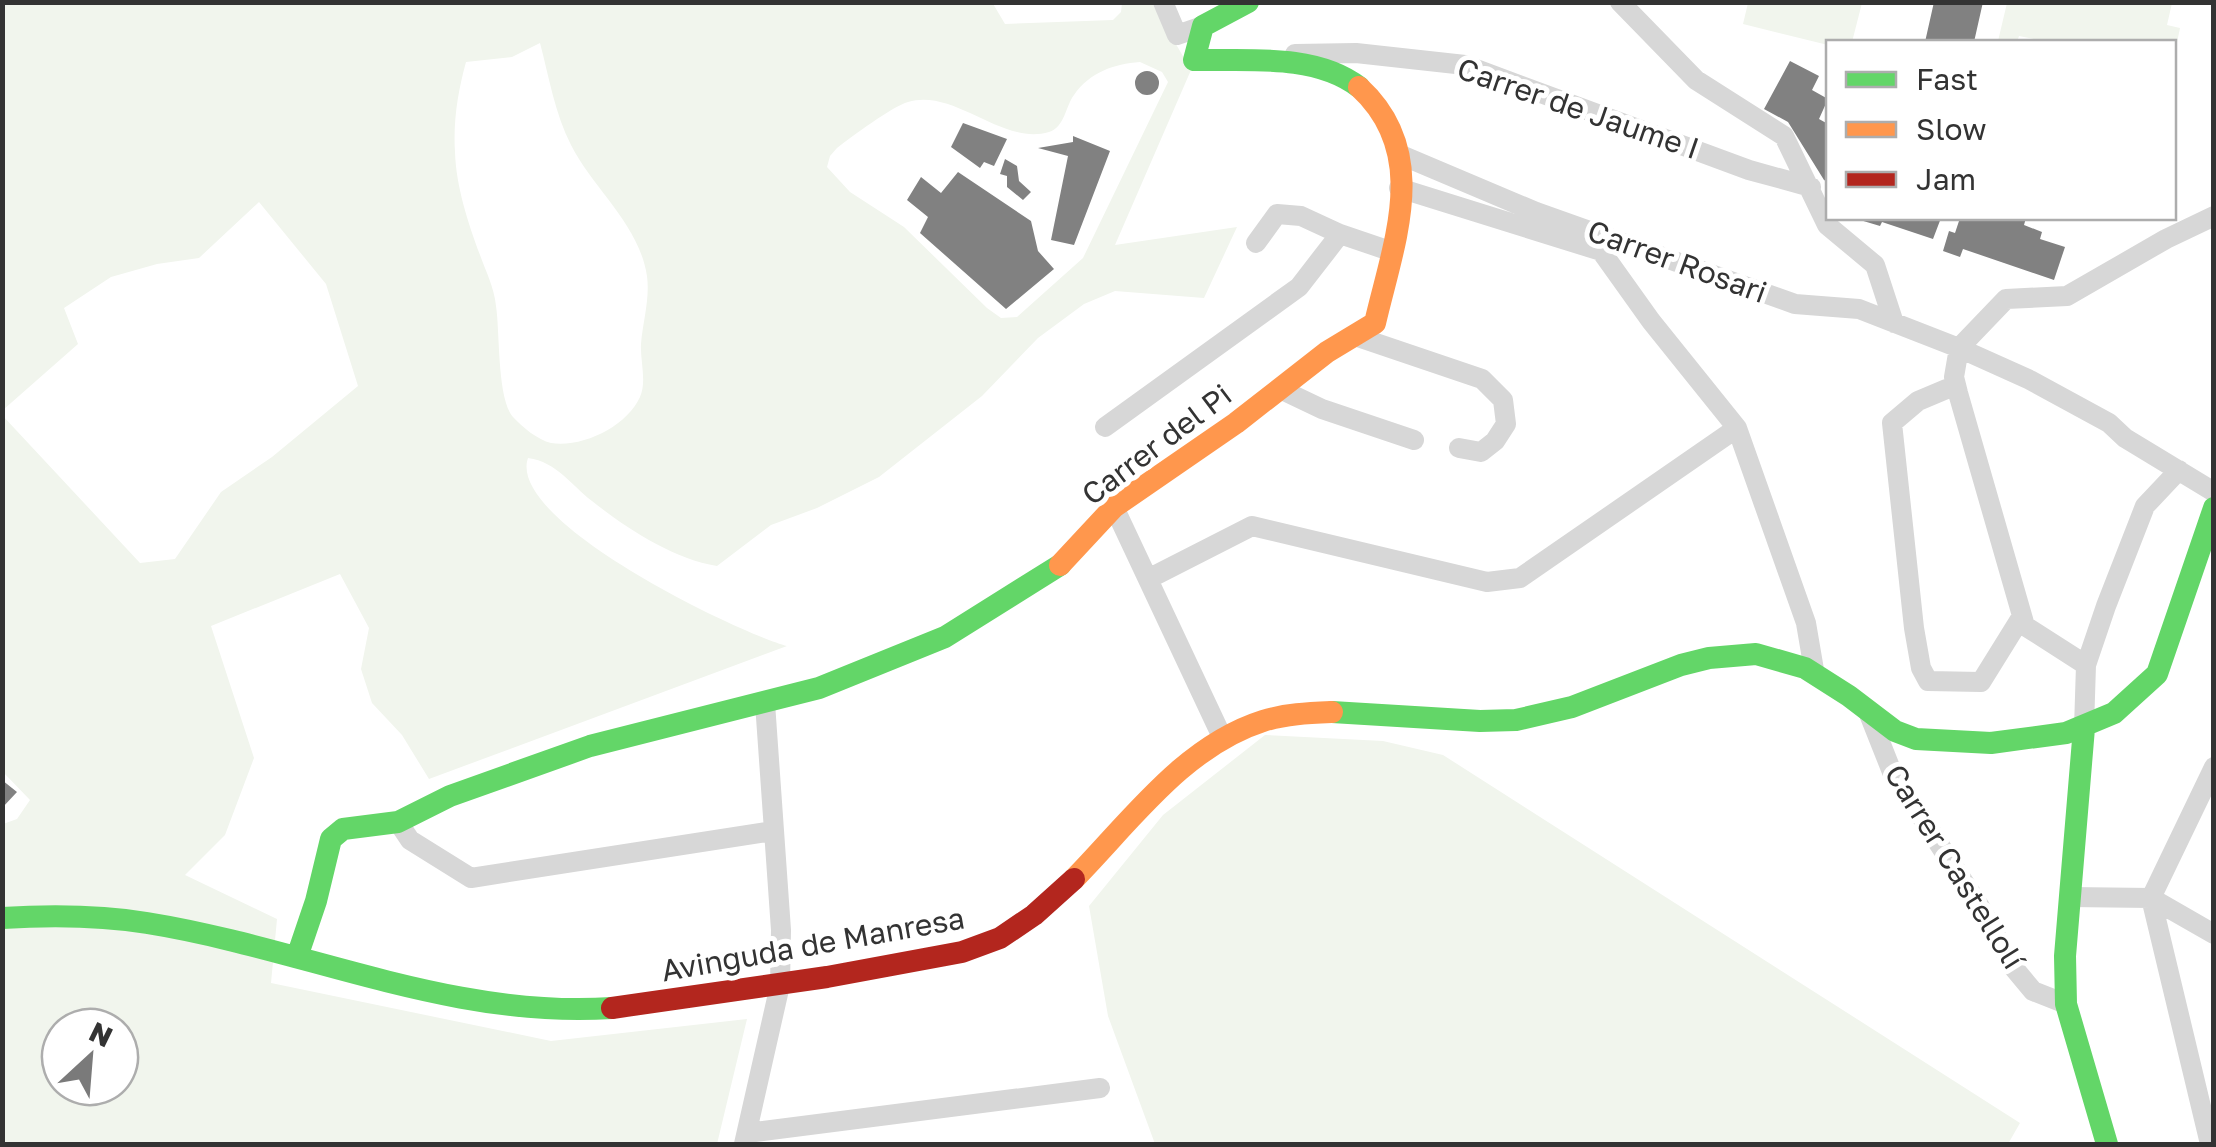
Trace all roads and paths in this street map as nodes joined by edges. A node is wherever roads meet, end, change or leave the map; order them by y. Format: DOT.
graph roads {
  1 [pos="1163,2"];
  2 [pos="1248,2"];
  3 [pos="1620,2"];
  4 [pos="1203,26"];
  5 [pos="1221,61"];
  6 [pos="1401,155"];
  7 [pos="1811,187"];
  8 [pos="1399,188"];
  9 [pos="2214,216"];
  10 [pos="1340,234"];
  11 [pos="1256,242"];
  12 [pos="1390,251"];
  13 [pos="1894,323"];
  14 [pos="1355,336"];
  15 [pos="1959,348"];
  16 [pos="1956,384"];
  17 [pos="1280,389"];
  18 [pos="1105,428"];
  19 [pos="1736,428"];
  20 [pos="1414,440"];
  21 [pos="1458,448"];
  22 [pos="2179,470"];
  23 [pos="2214,492"];
  24 [pos="1114,508"];
  25 [pos="2214,508"];
  26 [pos="2208,541"];
  27 [pos="1148,579"];
  28 [pos="2022,616"];
  29 [pos="2086,665"];
  30 [pos="1814,670"];
  31 [pos="765,703"];
  32 [pos="1866,708"];
  33 [pos="2084,728"];
  34 [pos="1223,739"];
  35 [pos="2214,768"];
  36 [pos="398,822"];
  37 [pos="773,830"];
  38 [pos="2070,896"];
  39 [pos="2151,898"];
  40 [pos="2,918"];
  41 [pos="2214,934"];
  42 [pos="297,958"];
  43 [pos="780,985"];
  44 [pos="2066,1004"];
  45 [pos="1100,1088"];
  46 [pos="746,1139"];
  47 [pos="2106,1144"];
  48 [pos="2210,1144"];
  1 -- 4 [label="street"];
  2 -- 4 [label="street"];
  3 -- 7 [label="street"];
  4 -- 5 [label="street"];
  5 -- 6 [label="street"];
  5 -- 7 [label="street, Carrer de Jaume I"];
  6 -- 8 [label="street, Carrer del Pi"];
  6 -- 13 [label="street, Carrer Rosari"];
  7 -- 13 [label="street"];
  8 -- 12 [label="street, Carrer del Pi"];
  8 -- 19 [label="street"];
  9 -- 15 [label="street"];
  10 -- 11 [label="street"];
  10 -- 12 [label="street"];
  10 -- 18 [label="street"];
  12 -- 14 [label="street, Carrer del Pi"];
  13 -- 15 [label="street, Carrer Rosari"];
  14 -- 17 [label="street, Carrer del Pi"];
  14 -- 21 [label="street"];
  15 -- 16 [label="street"];
  15 -- 22 [label="street, Carrer Rosari"];
  16 -- 28 [label="street"];
  16 -- 28 [label="street"];
  17 -- 20 [label="street"];
  17 -- 24 [label="street, Carrer del Pi"];
  19 -- 27 [label="street"];
  19 -- 30 [label="street"];
  22 -- 23 [label="street, Carrer Rosari"];
  22 -- 29 [label="street"];
  24 -- 27 [label="street"];
  24 -- 31 [label="street, Carrer del Pi"];
  25 -- 26 [label="street, Avinguda de Manresa"];
  26 -- 33 [label="street, Avinguda de Manresa"];
  27 -- 34 [label="street"];
  28 -- 29 [label="street"];
  29 -- 33 [label="street"];
  30 -- 32 [label="street, Avinguda de Manresa"];
  30 -- 34 [label="street, Avinguda de Manresa"];
  31 -- 36 [label="street, Carrer del Pi"];
  31 -- 37 [label="street"];
  32 -- 33 [label="street, Avinguda de Manresa"];
  32 -- 44 [label="street, Carrer Castellolí"];
  33 -- 38 [label="street"];
  34 -- 43 [label="street, Avinguda de Manresa"];
  35 -- 39 [label="street"];
  36 -- 37 [label="street"];
  36 -- 42 [label="street, Carrer del Pi"];
  37 -- 43 [label="street"];
  38 -- 39 [label="street"];
  38 -- 44 [label="street"];
  39 -- 41 [label="street"];
  39 -- 48 [label="street"];
  40 -- 42 [label="street, Avinguda de Manresa"];
  42 -- 43 [label="street, Avinguda de Manresa"];
  43 -- 46 [label="street"];
  44 -- 47 [label="street"];
  45 -- 46 [label="street"];
}
